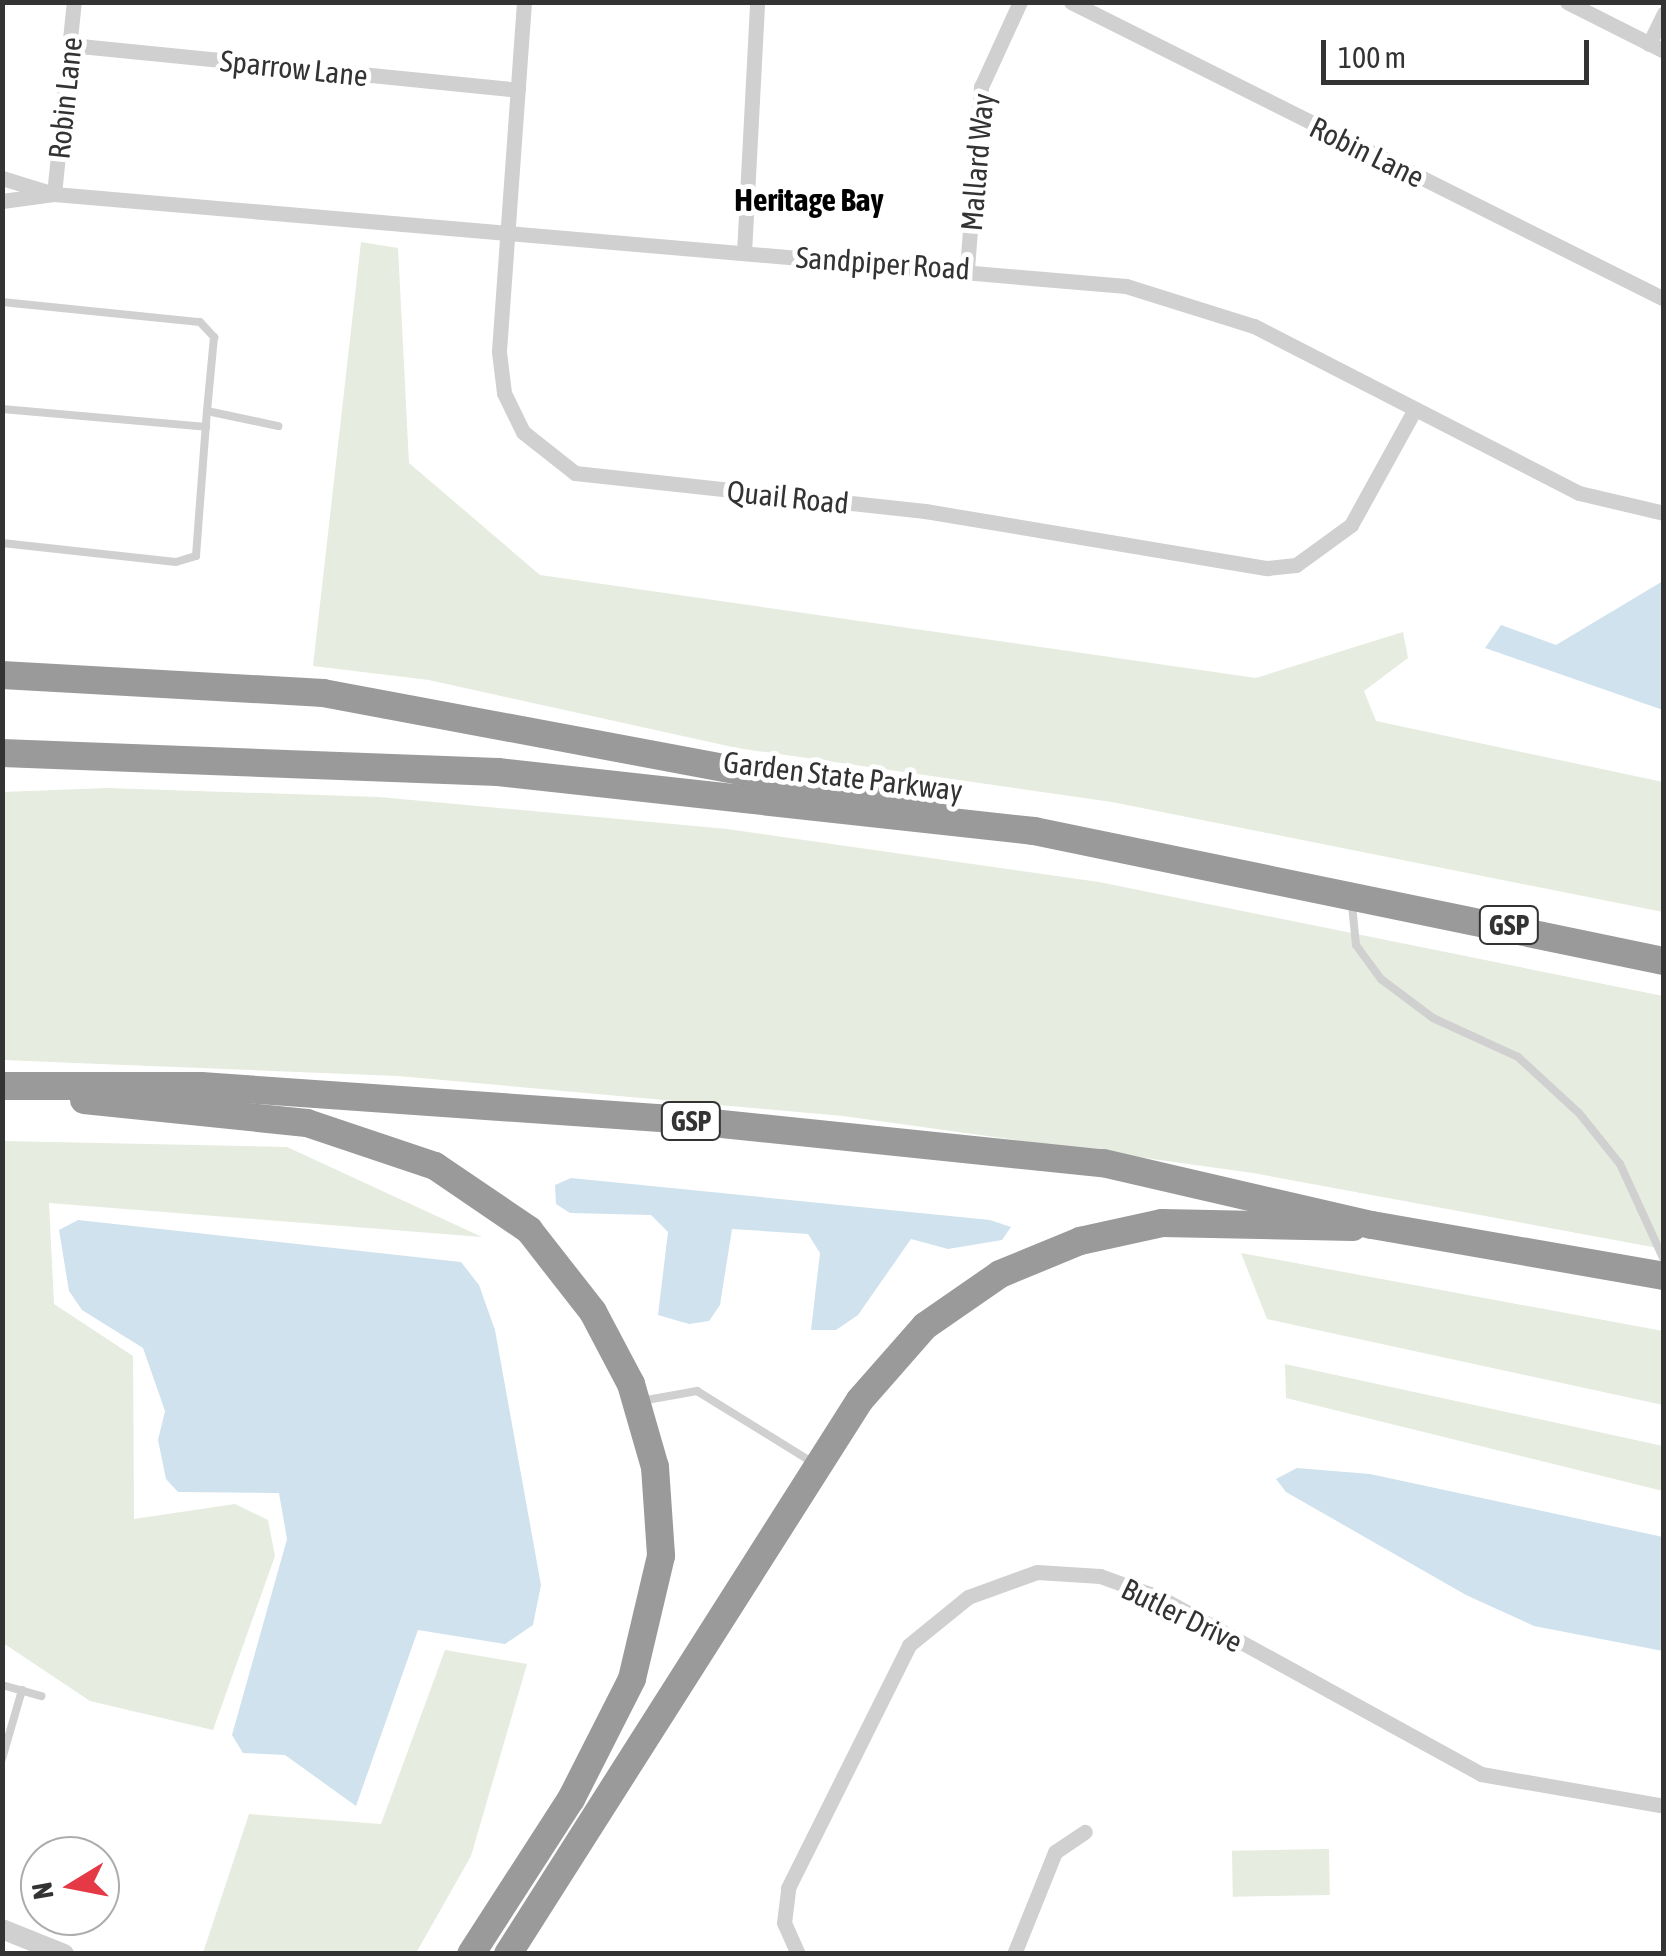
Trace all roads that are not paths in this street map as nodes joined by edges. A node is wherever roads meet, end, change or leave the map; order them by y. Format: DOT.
graph roads {
  1 [pos="74,2"];
  2 [pos="524,2"];
  3 [pos="757,2"];
  4 [pos="1020,2"];
  5 [pos="1071,2"];
  6 [pos="1568,2"];
  7 [pos="1664,13"];
  8 [pos="70,45"];
  9 [pos="1656,48"];
  10 [pos="518,90"];
  11 [pos="2,178"];
  12 [pos="54,194"];
  13 [pos="2,201"];
  14 [pos="514,230"];
  15 [pos="744,253"];
  16 [pos="968,269"];
  17 [pos="1664,299"];
  18 [pos="2,302"];
  19 [pos="1416,408"];
  20 [pos="2,409"];
  21 [pos="207,411"];
  22 [pos="278,426"];
  23 [pos="206,427"];
  24 [pos="1664,513"];
  25 [pos="2,543"];
  26 [pos="2,675"];
  27 [pos="2,753"];
  28 [pos="982,825"];
  29 [pos="1354,890"];
  30 [pos="1664,961"];
  31 [pos="2,1089"];
  32 [pos="1372,1225"];
  33 [pos="1664,1260"];
  34 [pos="1664,1276"];
  35 [pos="636,1402"];
  36 [pos="818,1466"];
  37 [pos="2,1685"];
  38 [pos="22,1690"];
  39 [pos="41,1696"];
  40 [pos="2,1758"];
  41 [pos="1664,1806"];
  42 [pos="1085,1832"];
  43 [pos="2,1930"];
  44 [pos="64,1954"];
  45 [pos="471,1954"];
  46 [pos="508,1954"];
  47 [pos="798,1954"];
  48 [pos="1014,1954"];
  1 -- 8 [label="street, Robin Lane"];
  2 -- 10 [label="street, Quail Road"];
  3 -- 15 [label="street"];
  4 -- 16 [label="street, Mallard Way"];
  5 -- 17 [label="street, Robin Lane"];
  6 -- 9 [label="street"];
  7 -- 9 [label="street"];
  8 -- 10 [label="street, Sparrow Lane"];
  8 -- 12 [label="street, Robin Lane"];
  10 -- 14 [label="street, Quail Road"];
  11 -- 12 [label="street, Sandpiper Road"];
  12 -- 13 [label="street, Sandpiper Road"];
  12 -- 14 [label="street, Sandpiper Road"];
  14 -- 15 [label="street, Sandpiper Road"];
  14 -- 19 [label="street, Quail Road"];
  15 -- 16 [label="street, Sandpiper Road"];
  16 -- 19 [label="street, Sandpiper Road"];
  18 -- 21 [label="lane"];
  19 -- 24 [label="street, Sandpiper Road"];
  20 -- 23 [label="lane"];
  21 -- 22 [label="lane"];
  21 -- 23 [label="lane"];
  23 -- 25 [label="lane"];
  26 -- 28 [label="highway"];
  27 -- 28 [label="highway, Garden State Parkway / GSP"];
  28 -- 29 [label="highway, Garden State Parkway / GSP"];
  29 -- 30 [label="highway, Garden State Parkway / GSP"];
  29 -- 33 [label="lane"];
  31 -- 32 [label="highway, GSP"];
  31 -- 35 [label="highway"];
  32 -- 34 [label="highway, GSP"];
  32 -- 36 [label="highway"];
  35 -- 36 [label="lane"];
  35 -- 45 [label="highway"];
  36 -- 46 [label="highway"];
  37 -- 38 [label="lane"];
  38 -- 39 [label="lane"];
  38 -- 40 [label="lane"];
  41 -- 47 [label="street, Butler Drive"];
  42 -- 48 [label="street"];
  43 -- 44 [label="street"];
}
